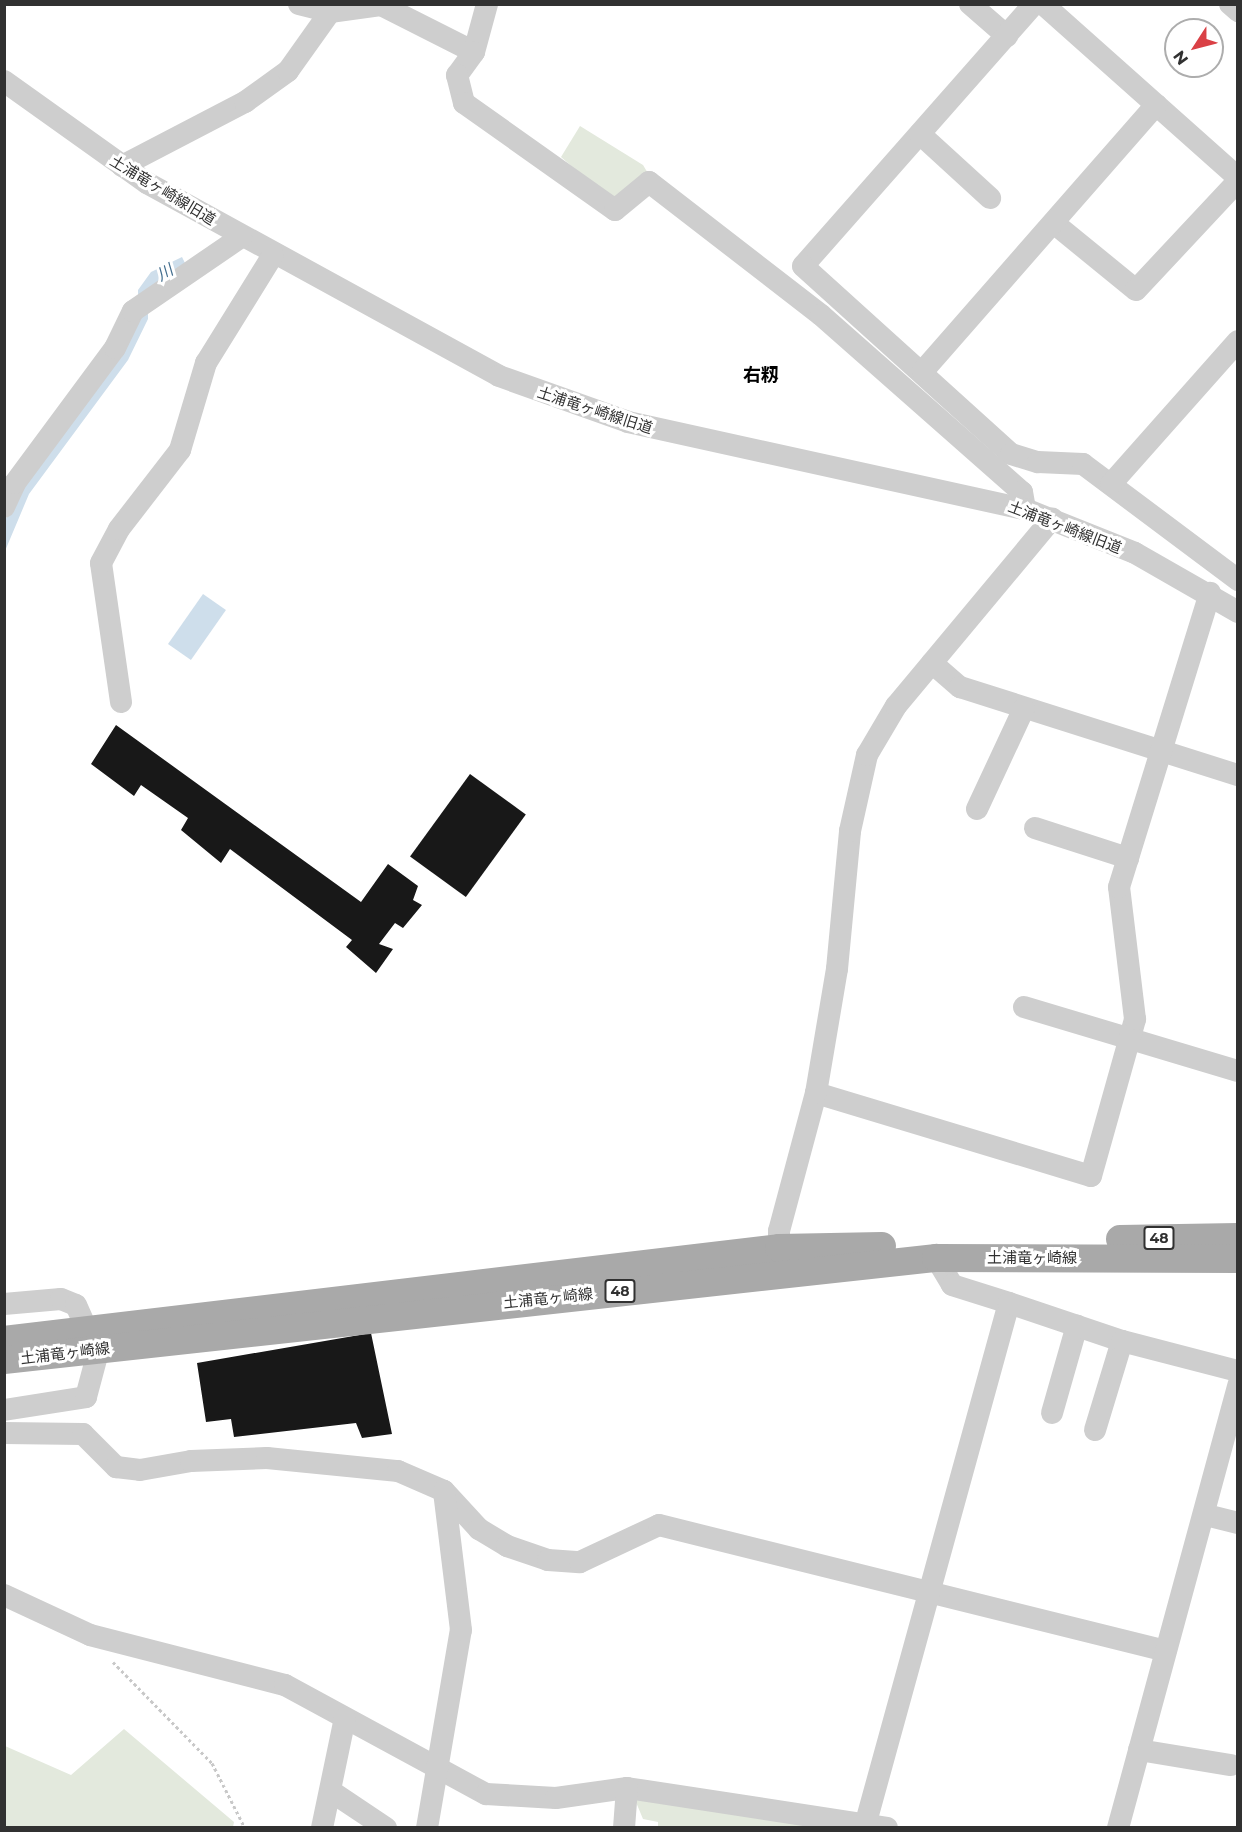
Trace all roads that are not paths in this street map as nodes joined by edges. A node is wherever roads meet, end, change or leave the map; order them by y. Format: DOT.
graph roads {
  1 [pos="487,4"];
  2 [pos="970,4"];
  3 [pos="1034,4"];
  4 [pos="1043,4"];
  5 [pos="1230,4"];
  6 [pos="299,5"];
  7 [pos="1238,11"];
  8 [pos="330,12"];
  9 [pos="1007,36"];
  10 [pos="474,52"];
  11 [pos="4,81"];
  12 [pos="1156,105"];
  13 [pos="920,134"];
  14 [pos="122,166"];
  15 [pos="1238,179"];
  16 [pos="990,198"];
  17 [pos="1055,224"];
  18 [pos="241,237"];
  19 [pos="273,255"];
  20 [pos="1236,347"];
  21 [pos="923,371"];
  22 [pos="1111,484"];
  23 [pos="4,507"];
  24 [pos="1025,509"];
  25 [pos="1052,519"];
  26 [pos="1238,580"];
  27 [pos="1210,593"];
  28 [pos="1238,612"];
  29 [pos="932,663"];
  30 [pos="121,702"];
  31 [pos="1024,708"];
  32 [pos="1163,751"];
  33 [pos="1238,775"];
  34 [pos="976,809"];
  35 [pos="1035,828"];
  36 [pos="1128,858"];
  37 [pos="1024,1007"];
  38 [pos="1130,1038"];
  39 [pos="1238,1071"];
  40 [pos="816,1093"];
  41 [pos="1238,1237"];
  42 [pos="936,1258"];
  43 [pos="1238,1258"];
  44 [pos="779,1261"];
  45 [pos="1009,1302"];
  46 [pos="4,1304"];
  47 [pos="1077,1325"];
  48 [pos="93,1339"];
  49 [pos="4,1340"];
  50 [pos="1122,1341"];
  51 [pos="4,1360"];
  52 [pos="1238,1371"];
  53 [pos="1238,1385"];
  54 [pos="4,1410"];
  55 [pos="1052,1413"];
  56 [pos="1095,1430"];
  57 [pos="4,1433"];
  58 [pos="444,1491"];
  59 [pos="1206,1515"];
  60 [pos="1238,1523"];
  61 [pos="931,1589"];
  62 [pos="4,1595"];
  63 [pos="1166,1651"];
  64 [pos="345,1718"];
  65 [pos="1139,1750"];
  66 [pos="1231,1764"];
  67 [pos="435,1768"];
  68 [pos="627,1788"];
  69 [pos="332,1792"];
  70 [pos="876,1825"];
  71 [pos="322,1827"];
  72 [pos="386,1827"];
  73 [pos="427,1827"];
  74 [pos="624,1827"];
  75 [pos="1118,1827"];
  1 -- 10 [label="street"];
  2 -- 9 [label="street"];
  3 -- 9 [label="street"];
  4 -- 12 [label="street"];
  5 -- 7 [label="street"];
  6 -- 8 [label="street"];
  8 -- 10 [label="street"];
  8 -- 14 [label="street"];
  9 -- 13 [label="street"];
  10 -- 24 [label="street"];
  11 -- 14 [label="street, 土浦竜ヶ崎線旧道"];
  12 -- 15 [label="street"];
  12 -- 17 [label="street"];
  13 -- 16 [label="street"];
  13 -- 21 [label="street"];
  14 -- 18 [label="street, 土浦竜ヶ崎線旧道"];
  15 -- 17 [label="street"];
  17 -- 21 [label="street"];
  18 -- 19 [label="street, 土浦竜ヶ崎線旧道"];
  18 -- 23 [label="street"];
  19 -- 24 [label="street, 土浦竜ヶ崎線旧道"];
  19 -- 30 [label="street"];
  20 -- 22 [label="street"];
  21 -- 22 [label="street"];
  22 -- 26 [label="street"];
  24 -- 25 [label="street, 土浦竜ヶ崎線旧道"];
  25 -- 27 [label="street, 土浦竜ヶ崎線旧道"];
  25 -- 29 [label="street"];
  27 -- 28 [label="street, 土浦竜ヶ崎線旧道"];
  27 -- 32 [label="street"];
  29 -- 31 [label="street"];
  29 -- 40 [label="street"];
  31 -- 32 [label="street"];
  31 -- 34 [label="street"];
  32 -- 33 [label="street"];
  32 -- 36 [label="street"];
  35 -- 36 [label="street"];
  36 -- 38 [label="street"];
  37 -- 38 [label="street"];
  38 -- 39 [label="street"];
  38 -- 40 [label="street"];
  40 -- 44 [label="street"];
  41 -- 44 [label="main road, 土浦竜ヶ崎線 / 48"];
  42 -- 43 [label="main road, 土浦竜ヶ崎線 / 48"];
  42 -- 44 [label="main road, 土浦竜ヶ崎線 / 48"];
  42 -- 45 [label="street"];
  44 -- 48 [label="main road, 土浦竜ヶ崎線 / 48"];
  45 -- 47 [label="street"];
  45 -- 61 [label="street"];
  46 -- 48 [label="street"];
  47 -- 50 [label="street"];
  47 -- 55 [label="street"];
  48 -- 49 [label="main road, 土浦竜ヶ崎線 / 48"];
  48 -- 51 [label="main road, 土浦竜ヶ崎線 / 48"];
  48 -- 54 [label="street"];
  50 -- 52 [label="street"];
  50 -- 56 [label="street"];
  53 -- 59 [label="street"];
  57 -- 58 [label="street"];
  58 -- 61 [label="street"];
  58 -- 67 [label="street"];
  59 -- 60 [label="street"];
  59 -- 63 [label="street"];
  61 -- 63 [label="street"];
  61 -- 70 [label="street"];
  62 -- 64 [label="street"];
  63 -- 65 [label="street"];
  64 -- 67 [label="street"];
  64 -- 69 [label="street"];
  65 -- 66 [label="street"];
  65 -- 75 [label="street"];
  67 -- 68 [label="street"];
  67 -- 73 [label="street"];
  68 -- 70 [label="street"];
  68 -- 74 [label="street"];
  69 -- 71 [label="street"];
  69 -- 72 [label="street"];
}
